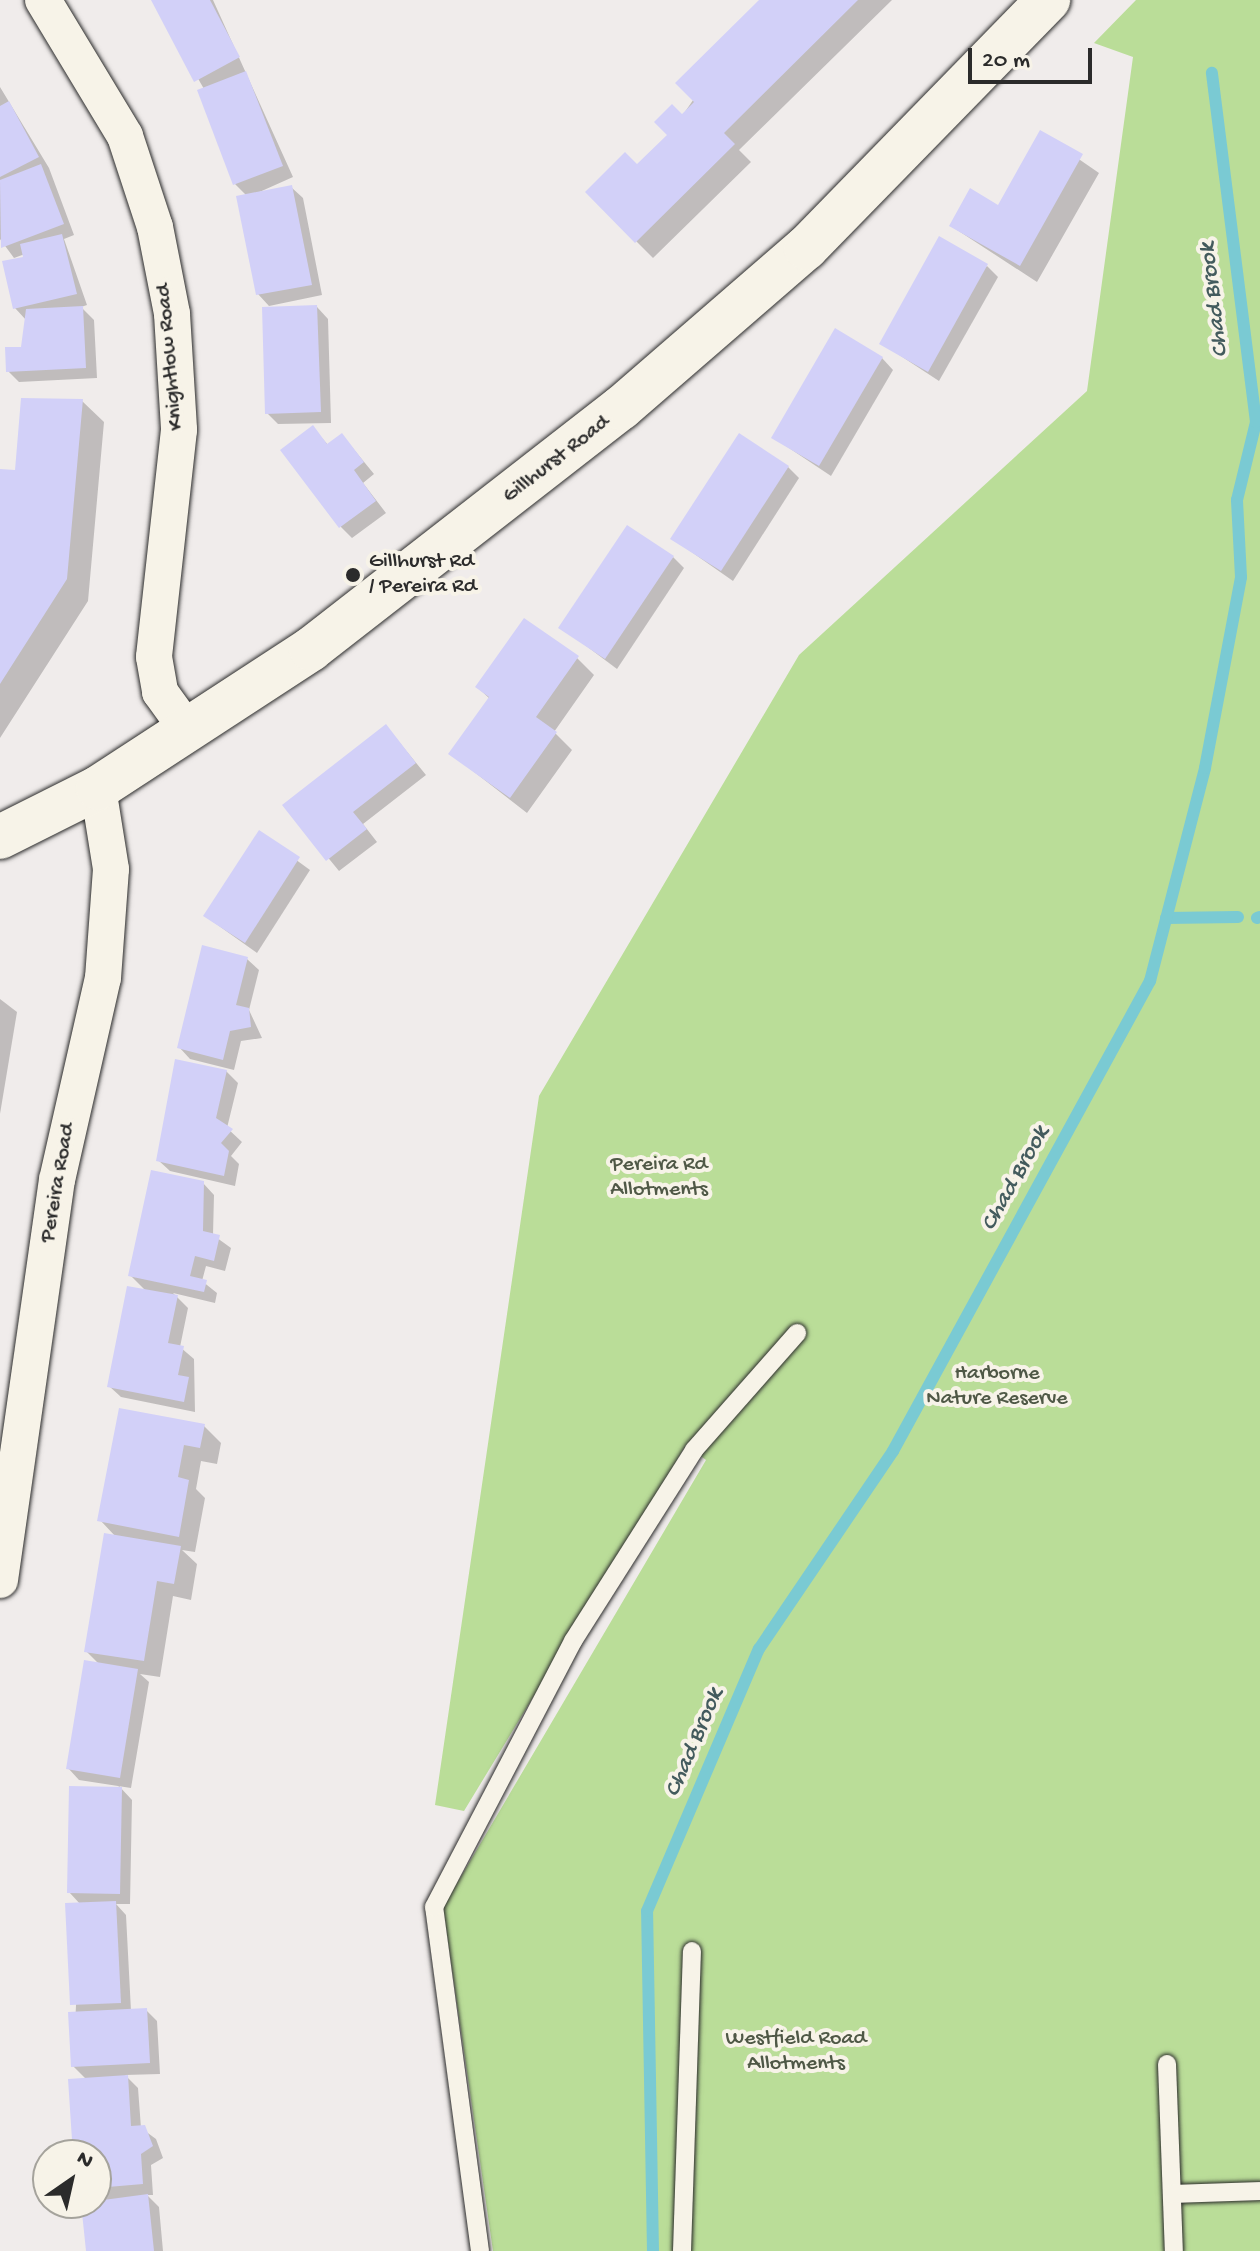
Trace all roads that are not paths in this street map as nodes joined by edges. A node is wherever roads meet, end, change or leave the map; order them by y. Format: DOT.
graph roads {
  1 [pos="43,0"];
  2 [pos="1048,0"];
  3 [pos="189,732"];
  4 [pos="98,788"];
  5 [pos="0,837"];
  6 [pos="797,1333"];
  7 [pos="0,1580"];
  8 [pos="692,1951"];
  9 [pos="1167,2064"];
  10 [pos="1260,2191"];
  11 [pos="1173,2194"];
  12 [pos="480,2251"];
  13 [pos="682,2251"];
  14 [pos="1174,2251"];
  1 -- 3 [label="street, Knightlow Road"];
  2 -- 3 [label="street, Gillhurst Road"];
  3 -- 4 [label="street, Gillhurst Road"];
  4 -- 5 [label="street, Gillhurst Road"];
  4 -- 7 [label="street, Pereira Road"];
  6 -- 12 [label="lane"];
  8 -- 13 [label="lane"];
  9 -- 11 [label="lane"];
  10 -- 11 [label="lane"];
  11 -- 14 [label="lane"];
}
